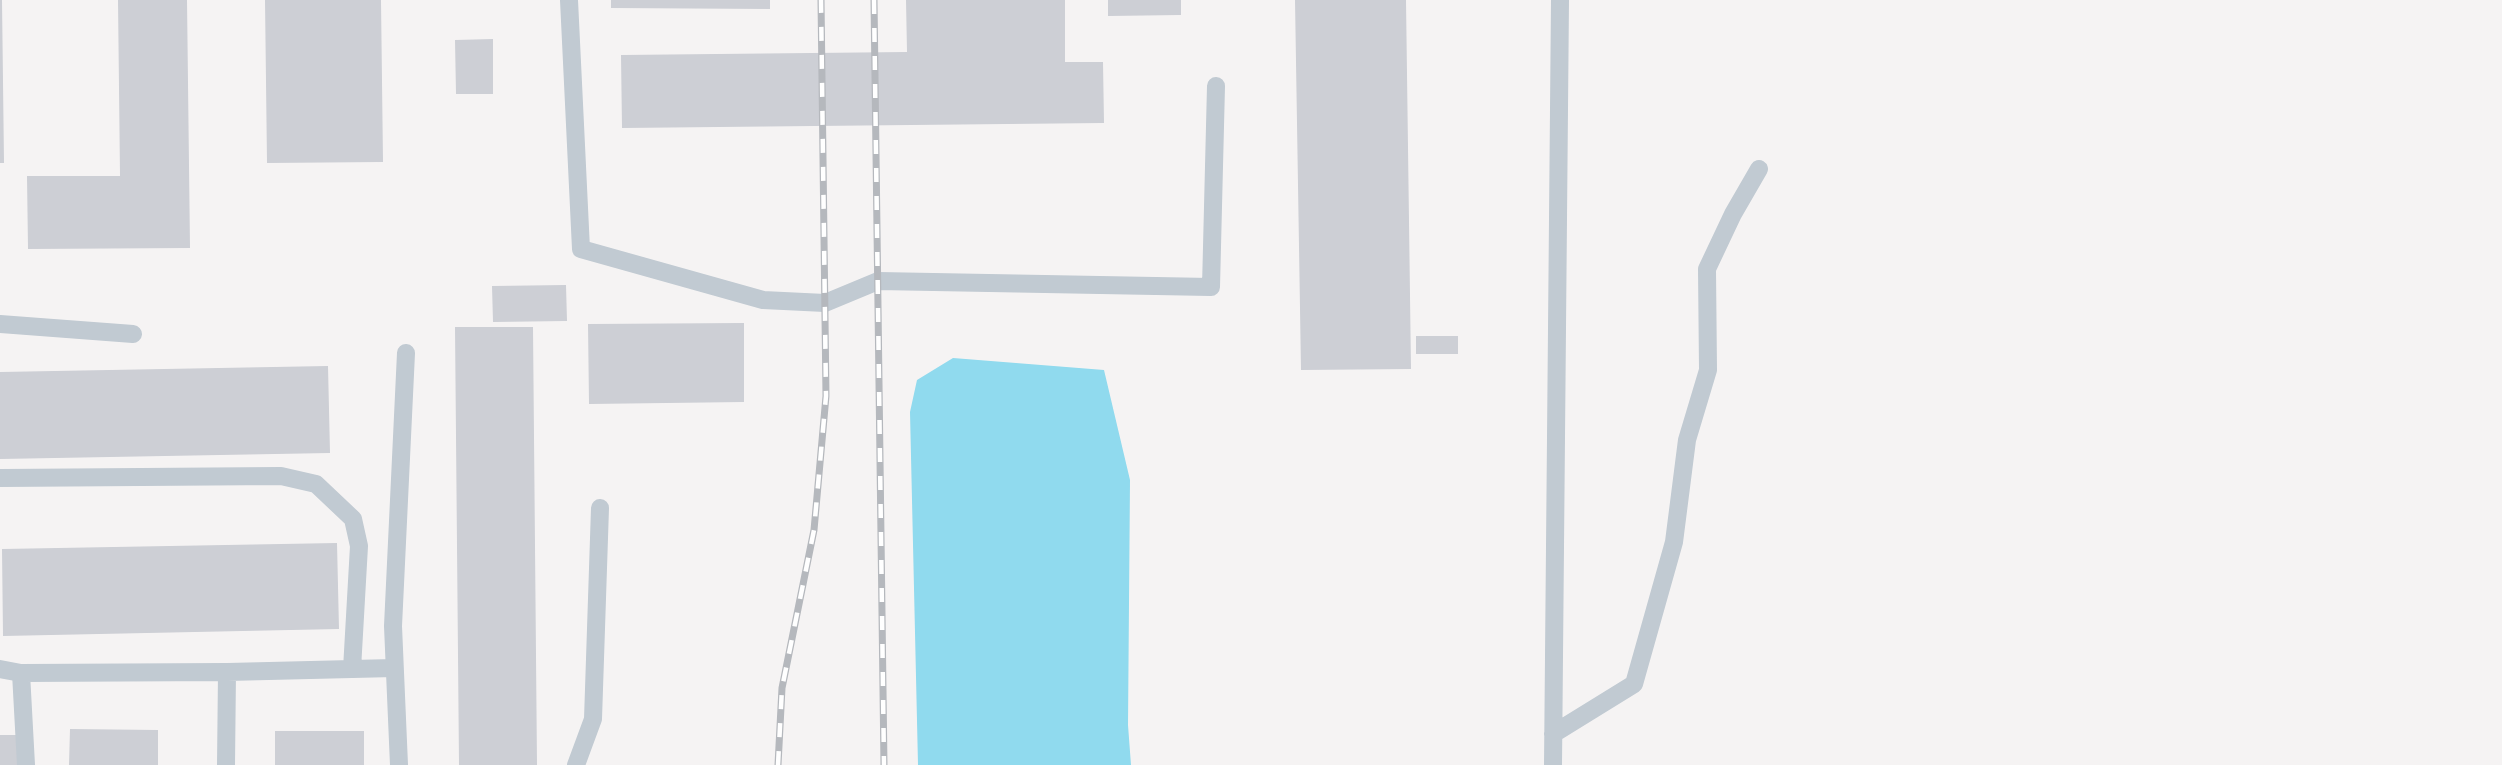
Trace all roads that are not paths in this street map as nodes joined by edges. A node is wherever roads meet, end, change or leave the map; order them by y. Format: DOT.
graph roads {
  1 [pos="569,0"];
  2 [pos="1560,0"];
  3 [pos="1216,86"];
  4 [pos="1759,169"];
  5 [pos="0,324"];
  6 [pos="133,334"];
  7 [pos="406,353"];
  8 [pos="0,478"];
  9 [pos="600,508"];
  10 [pos="394,668"];
  11 [pos="0,669"];
  12 [pos="352,669"];
  13 [pos="227,672"];
  14 [pos="21,673"];
  15 [pos="1553,734"];
  16 [pos="26,765"];
  17 [pos="226,765"];
  18 [pos="399,765"];
  19 [pos="576,765"];
  20 [pos="1553,765"];
  1 -- 3 [label="lane"];
  2 -- 15 [label="lane"];
  4 -- 15 [label="lane"];
  5 -- 6 [label="lane"];
  7 -- 10 [label="lane"];
  8 -- 12 [label="lane"];
  9 -- 19 [label="lane"];
  10 -- 12 [label="lane"];
  10 -- 18 [label="lane"];
  11 -- 14 [label="lane"];
  12 -- 13 [label="lane"];
  13 -- 14 [label="lane"];
  13 -- 17 [label="lane"];
  14 -- 16 [label="lane"];
  15 -- 20 [label="lane"];
}
